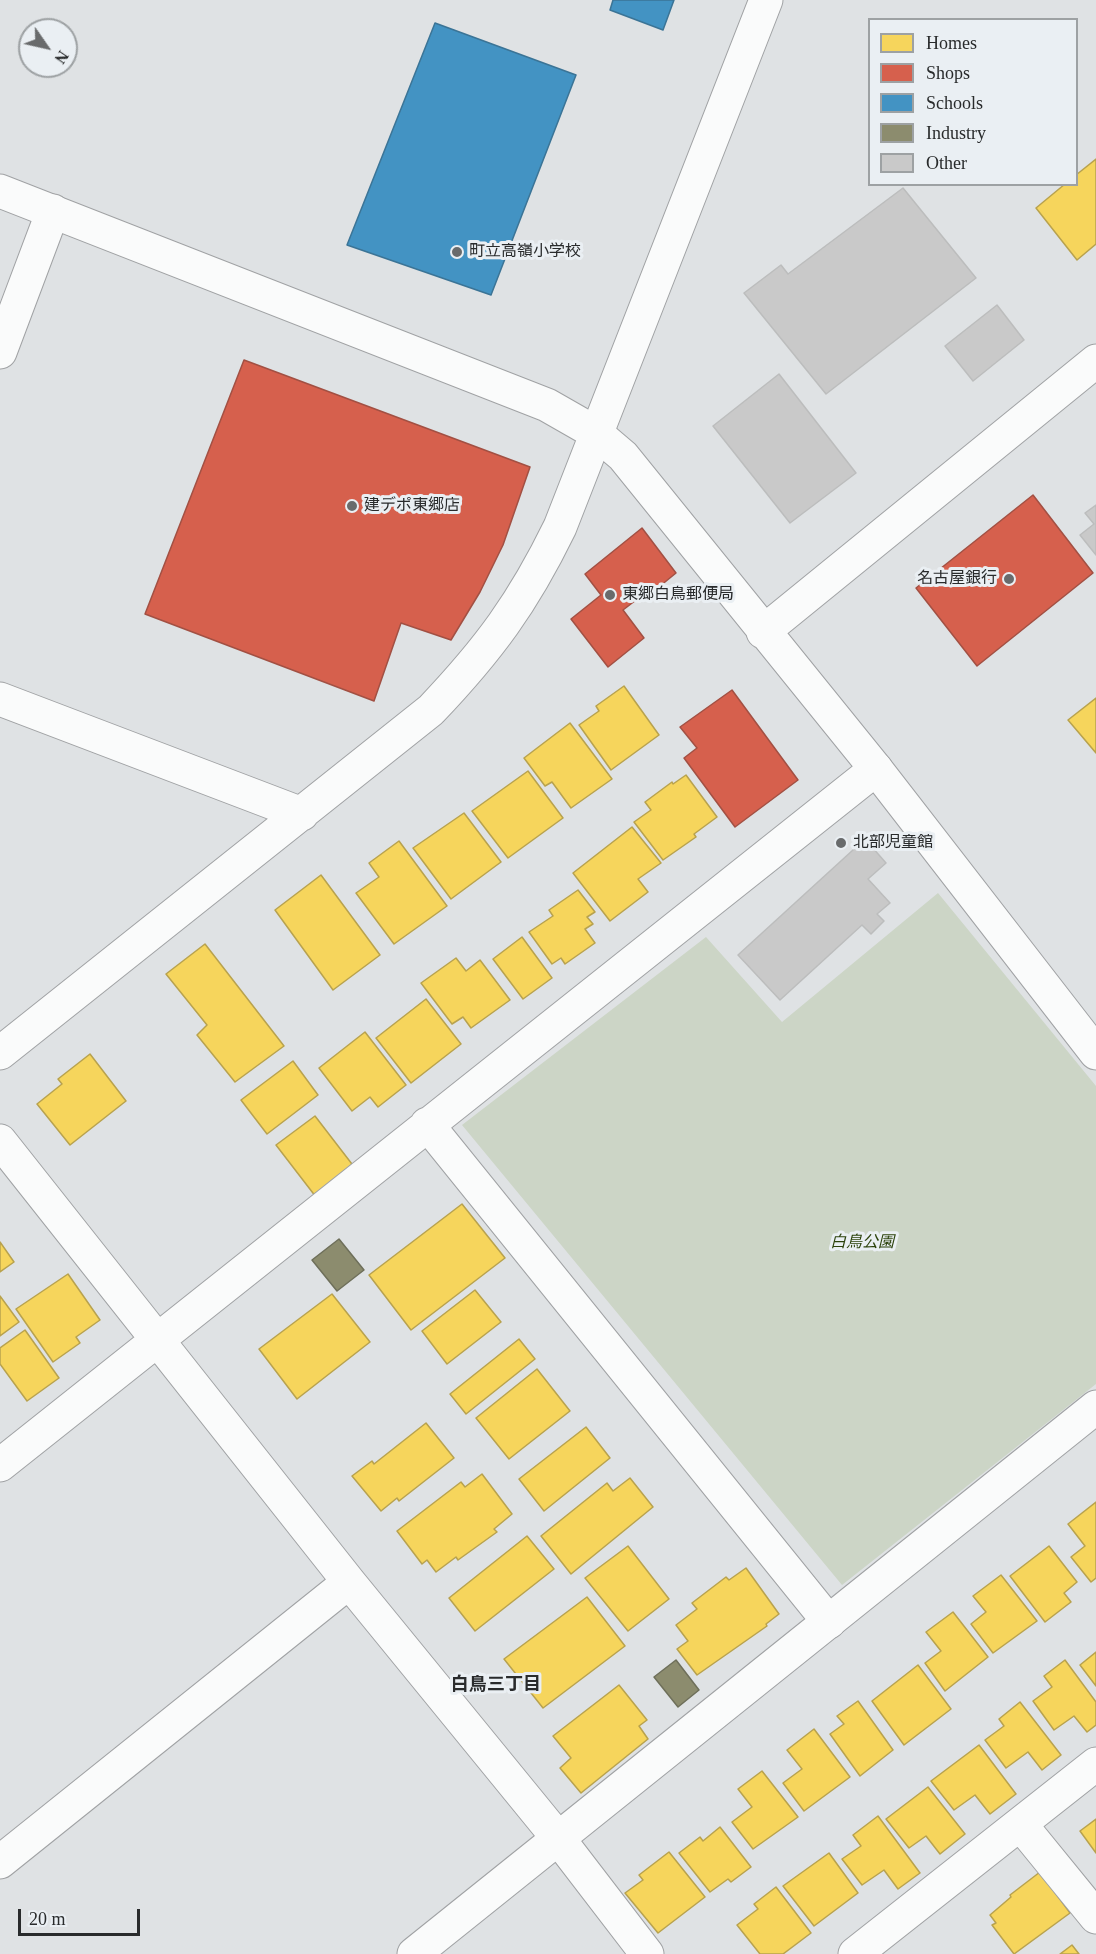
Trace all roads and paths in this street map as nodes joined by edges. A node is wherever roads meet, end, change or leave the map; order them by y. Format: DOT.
graph roads {
  1 [pos="766,0"];
  2 [pos="0,191"];
  3 [pos="53,212"];
  4 [pos="0,352"];
  5 [pos="1096,361"];
  6 [pos="596,433"];
  7 [pos="763,632"];
  8 [pos="0,699"];
  9 [pos="876,769"];
  10 [pos="302,814"];
  11 [pos="0,1053"];
  12 [pos="1096,1053"];
  13 [pos="427,1124"];
  14 [pos="0,1141"];
  15 [pos="156,1338"];
  16 [pos="1096,1407"];
  17 [pos="0,1465"];
  18 [pos="350,1582"];
  19 [pos="829,1622"];
  20 [pos="1096,1764"];
  21 [pos="1021,1825"];
  22 [pos="558,1838"];
  23 [pos="0,1862"];
  24 [pos="1096,1917"];
  25 [pos="414,1954"];
  26 [pos="647,1954"];
  27 [pos="855,1954"];
  1 -- 6 [label="street"];
  2 -- 3 [label="street"];
  3 -- 4 [label="street"];
  3 -- 6 [label="street"];
  5 -- 7 [label="street"];
  6 -- 7 [label="street"];
  6 -- 10 [label="street"];
  7 -- 9 [label="street"];
  8 -- 10 [label="street"];
  9 -- 12 [label="street"];
  9 -- 13 [label="street"];
  10 -- 11 [label="street"];
  13 -- 15 [label="street"];
  13 -- 19 [label="street"];
  14 -- 15 [label="street"];
  15 -- 17 [label="street"];
  15 -- 18 [label="street"];
  16 -- 19 [label="street"];
  18 -- 22 [label="street"];
  18 -- 23 [label="street"];
  19 -- 22 [label="street"];
  20 -- 21 [label="street"];
  21 -- 24 [label="street"];
  21 -- 27 [label="street"];
  22 -- 25 [label="street"];
  22 -- 26 [label="street"];
}
